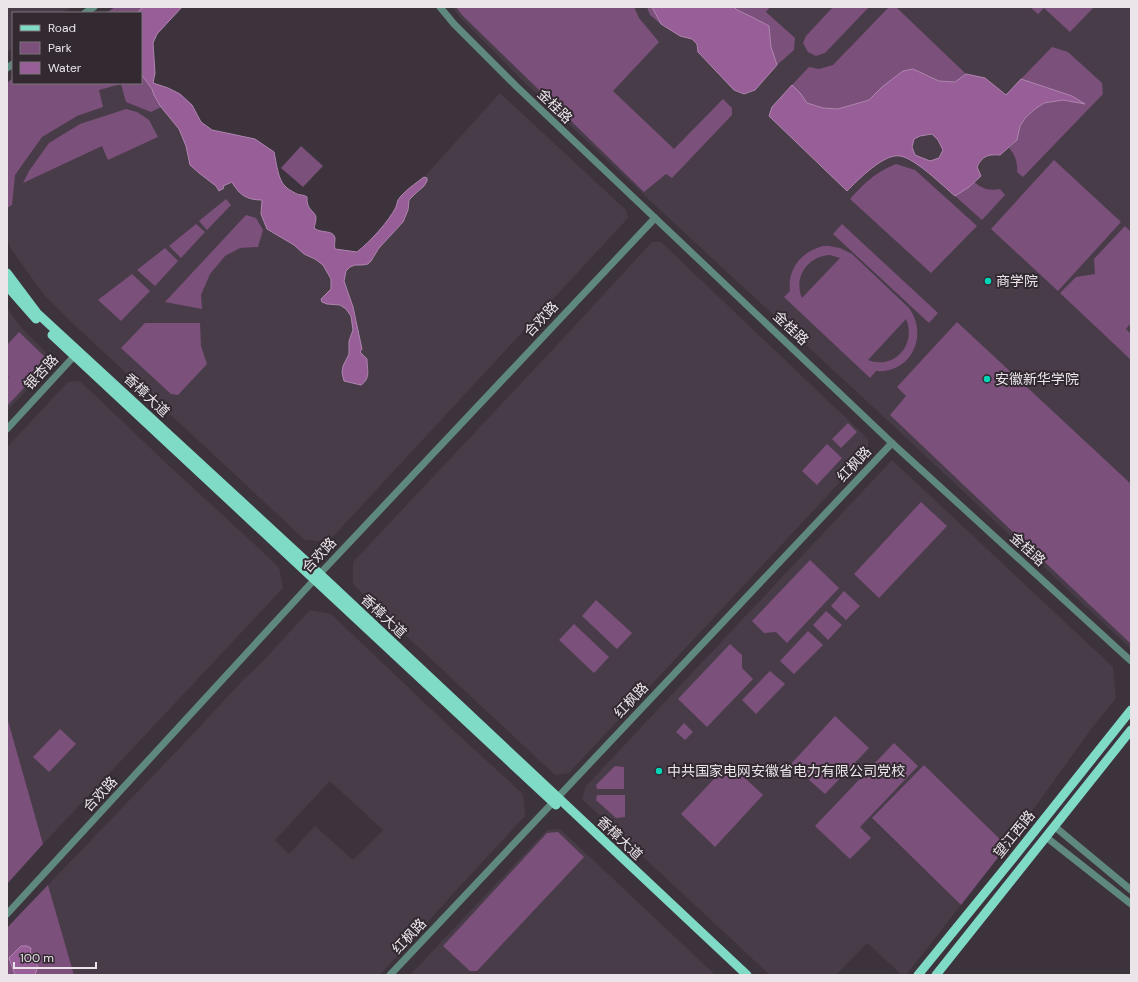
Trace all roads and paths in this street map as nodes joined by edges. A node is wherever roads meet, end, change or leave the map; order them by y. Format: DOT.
graph roads {
  1 [pos="440,7"];
  2 [pos="655,218"];
  3 [pos="7,273"];
  4 [pos="7,286"];
  5 [pos="76,353"];
  6 [pos="7,429"];
  7 [pos="892,443"];
  8 [pos="317,577"];
  9 [pos="1131,661"];
  10 [pos="1131,710"];
  11 [pos="1131,730"];
  12 [pos="555,800"];
  13 [pos="1054,826"];
  14 [pos="1046,837"];
  15 [pos="1131,890"];
  16 [pos="1131,904"];
  17 [pos="7,914"];
  18 [pos="390,975"];
  19 [pos="738,975"];
  20 [pos="747,975"];
  21 [pos="918,975"];
  22 [pos="936,975"];
  1 -- 2 [label="street, 金桂路"];
  2 -- 7 [label="street, 金桂路"];
  2 -- 8 [label="street, 合欢路"];
  3 -- 5 [label="main road, 香樟大道"];
  4 -- 5 [label="main road, 香樟大道"];
  5 -- 6 [label="street, 银杏路"];
  5 -- 8 [label="main road, 香樟大道"];
  7 -- 9 [label="street, 金桂路"];
  7 -- 12 [label="street, 红枫路"];
  8 -- 12 [label="main road, 香樟大道"];
  8 -- 17 [label="street, 合欢路"];
  10 -- 21 [label="main road, 望江西路"];
  11 -- 13 [label="main road, 望江西路"];
  12 -- 18 [label="street, 红枫路"];
  12 -- 19 [label="main road, 香樟大道"];
  12 -- 20 [label="main road, 香樟大道"];
  13 -- 14 [label="main road, 望江西路"];
  13 -- 15 [label="street"];
  14 -- 16 [label="street"];
  14 -- 22 [label="main road, 望江西路"];
}
